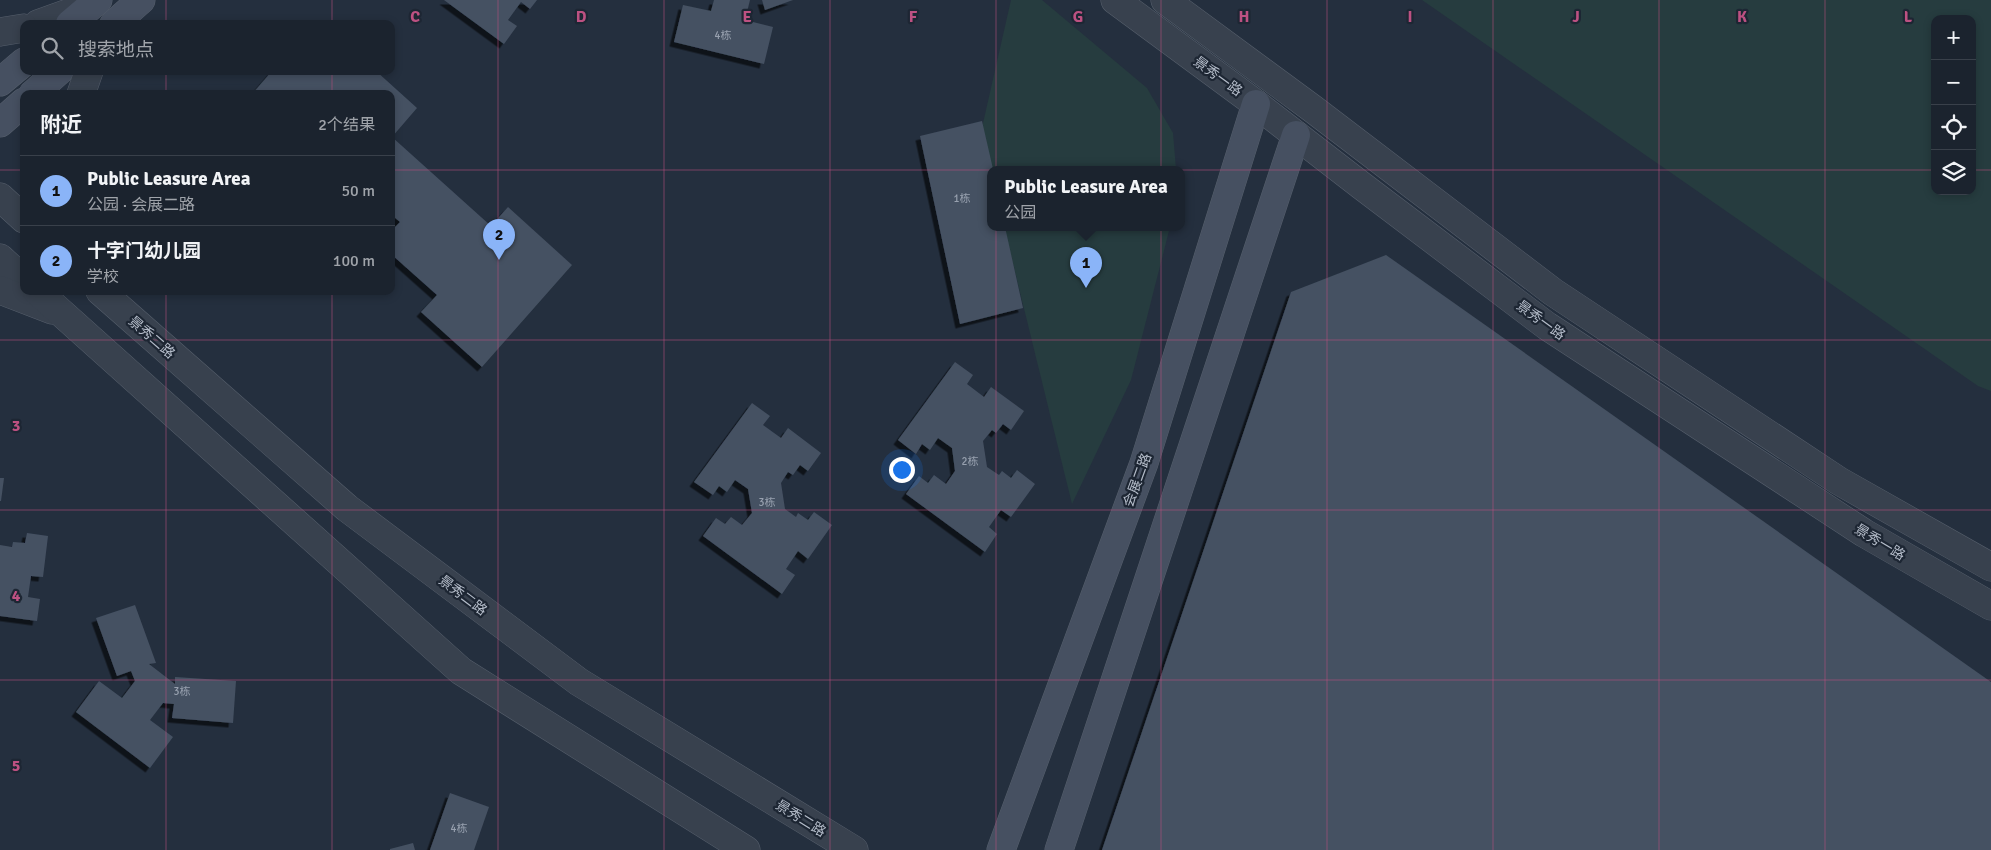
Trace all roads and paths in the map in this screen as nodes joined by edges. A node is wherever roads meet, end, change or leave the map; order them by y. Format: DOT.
graph roads {
  1 [pos="141,0"];
  2 [pos="1115,0"];
  3 [pos="1164,0"];
  4 [pos="96,2"];
  5 [pos="49,20"];
  6 [pos="75,20"];
  7 [pos="118,20"];
  8 [pos="20,29"];
  9 [pos="0,32"];
  10 [pos="20,65"];
  11 [pos="54,75"];
  12 [pos="88,75"];
  13 [pos="0,82"];
  14 [pos="38,90"];
  15 [pos="82,90"];
  16 [pos="1256,104"];
  17 [pos="20,105"];
  18 [pos="0,122"];
  19 [pos="1296,135"];
  20 [pos="0,197"];
  21 [pos="20,215"];
  22 [pos="0,258"];
  23 [pos="20,276"];
  24 [pos="0,290"];
  25 [pos="41,295"];
  26 [pos="105,295"];
  27 [pos="62,314"];
  28 [pos="1991,567"];
  29 [pos="1991,606"];
  30 [pos="746,850"];
  31 [pos="854,850"];
  32 [pos="1001,850"];
  33 [pos="1059,850"];
  1 -- 7 [label="main road"];
  2 -- 16 [label="street, 景秀一路"];
  3 -- 28 [label="street"];
  4 -- 5 [label="street"];
  4 -- 6 [label="main road"];
  8 -- 9 [label="street"];
  10 -- 13 [label="main road"];
  11 -- 14 [label="main road"];
  12 -- 15 [label="street"];
  16 -- 19 [label="street, 景秀一路"];
  16 -- 32 [label="main road, 会展二路"];
  17 -- 18 [label="main road"];
  19 -- 29 [label="street, 景秀一路"];
  19 -- 33 [label="main road"];
  20 -- 21 [label="street"];
  22 -- 23 [label="street"];
  24 -- 27 [label="street"];
  25 -- 27 [label="street"];
  26 -- 31 [label="street, 景秀二路"];
  27 -- 30 [label="street"];
}
